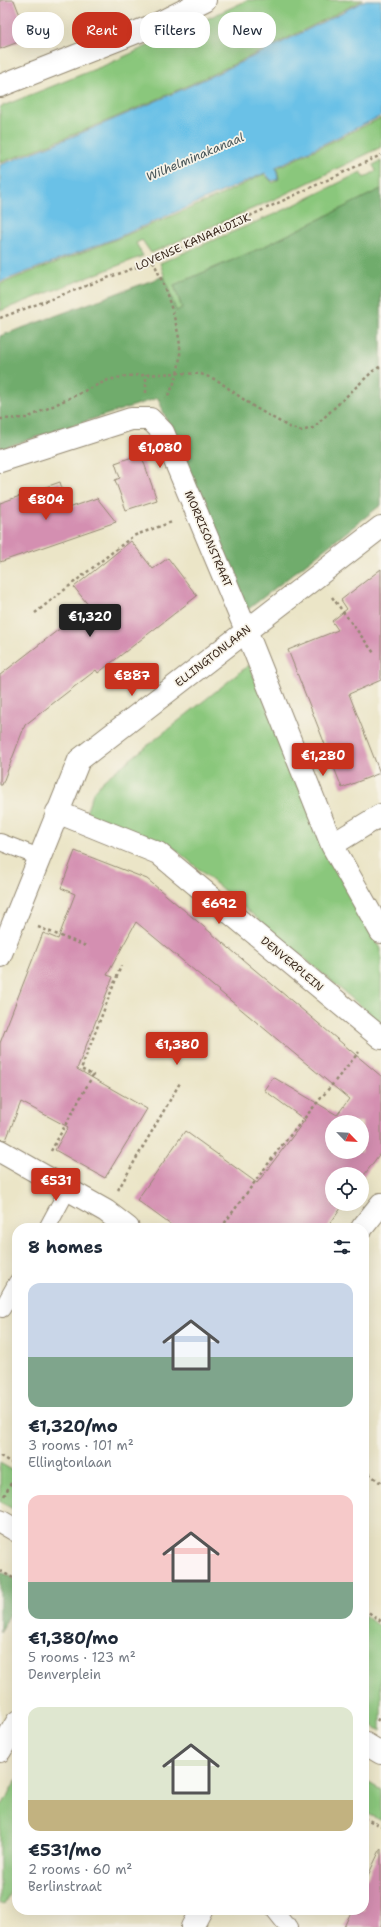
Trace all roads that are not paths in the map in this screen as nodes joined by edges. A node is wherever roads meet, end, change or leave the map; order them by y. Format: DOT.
graph roads {
  1 [pos="205,0"];
  2 [pos="0,86"];
  3 [pos="0,461"];
  4 [pos="381,527"];
  5 [pos="246,630"];
  6 [pos="57,812"];
  7 [pos="381,815"];
  8 [pos="0,842"];
  9 [pos="332,845"];
  10 [pos="39,857"];
  11 [pos="381,932"];
  12 [pos="0,956"];
  13 [pos="378,1035"];
  14 [pos="0,1151"];
  15 [pos="68,1189"];
  16 [pos="381,1204"];
  17 [pos="50,1223"];
  18 [pos="122,1223"];
  19 [pos="366,1223"];
  20 [pos="12,1291"];
  21 [pos="2,1309"];
  22 [pos="0,1521"];
  23 [pos="12,1528"];
  24 [pos="12,1731"];
  25 [pos="369,1746"];
  26 [pos="0,1751"];
  27 [pos="381,1753"];
  28 [pos="198,1915"];
  29 [pos="278,1915"];
  30 [pos="192,1927"];
  31 [pos="290,1927"];
  1 -- 2 [label="street"];
  3 -- 5 [label="street, MORRISONSTRAAT"];
  4 -- 5 [label="street, ELLINGTONLAAN"];
  5 -- 6 [label="street, ELLINGTONLAAN"];
  5 -- 9 [label="street"];
  6 -- 10 [label="street, ELLINGTONLAAN"];
  6 -- 13 [label="street, DENVERPLEIN"];
  7 -- 9 [label="street"];
  8 -- 10 [label="lane"];
  9 -- 11 [label="street"];
  10 -- 12 [label="street, ELLINGTONLAAN"];
  14 -- 15 [label="street"];
  15 -- 17 [label="lane"];
  15 -- 18 [label="street"];
  16 -- 19 [label="street"];
  20 -- 21 [label="lane"];
  22 -- 23 [label="street"];
  24 -- 26 [label="street"];
  25 -- 27 [label="street"];
  28 -- 30 [label="street"];
  29 -- 31 [label="lane"];
}
